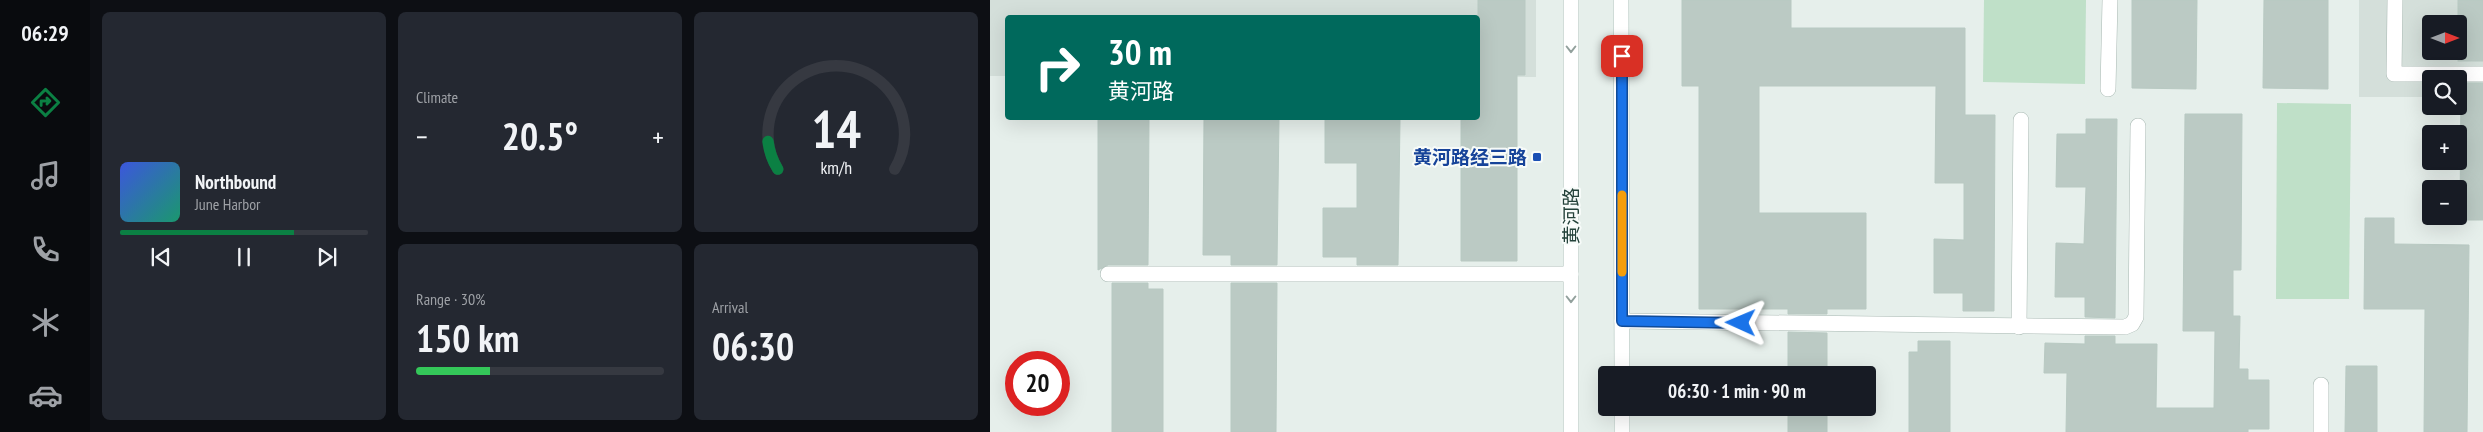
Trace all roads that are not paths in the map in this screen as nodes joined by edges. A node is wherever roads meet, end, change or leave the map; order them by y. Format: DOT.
graph roads {
  1 [pos="1571,0"];
  2 [pos="1621,0"];
  3 [pos="2110,0"];
  4 [pos="2395,0"];
  5 [pos="2483,74"];
  6 [pos="2108,89"];
  7 [pos="2021,120"];
  8 [pos="2138,126"];
  9 [pos="1108,274"];
  10 [pos="1571,274"];
  11 [pos="1622,321"];
  12 [pos="2019,327"];
  13 [pos="1622,366"];
  14 [pos="2321,385"];
  15 [pos="1622,416"];
  16 [pos="1571,432"];
  17 [pos="1622,432"];
  18 [pos="2321,432"];
  1 -- 10 [label="main road, 黄河路, one-way"];
  2 -- 11 [label="main road"];
  3 -- 6 [label="main road"];
  4 -- 5 [label="main road"];
  7 -- 12 [label="main road"];
  8 -- 12 [label="main road"];
  9 -- 10 [label="main road"];
  10 -- 16 [label="main road, 黄河路, one-way"];
  11 -- 12 [label="main road"];
  11 -- 13 [label="main road"];
  14 -- 18 [label="main road"];
  15 -- 17 [label="main road"];
}
